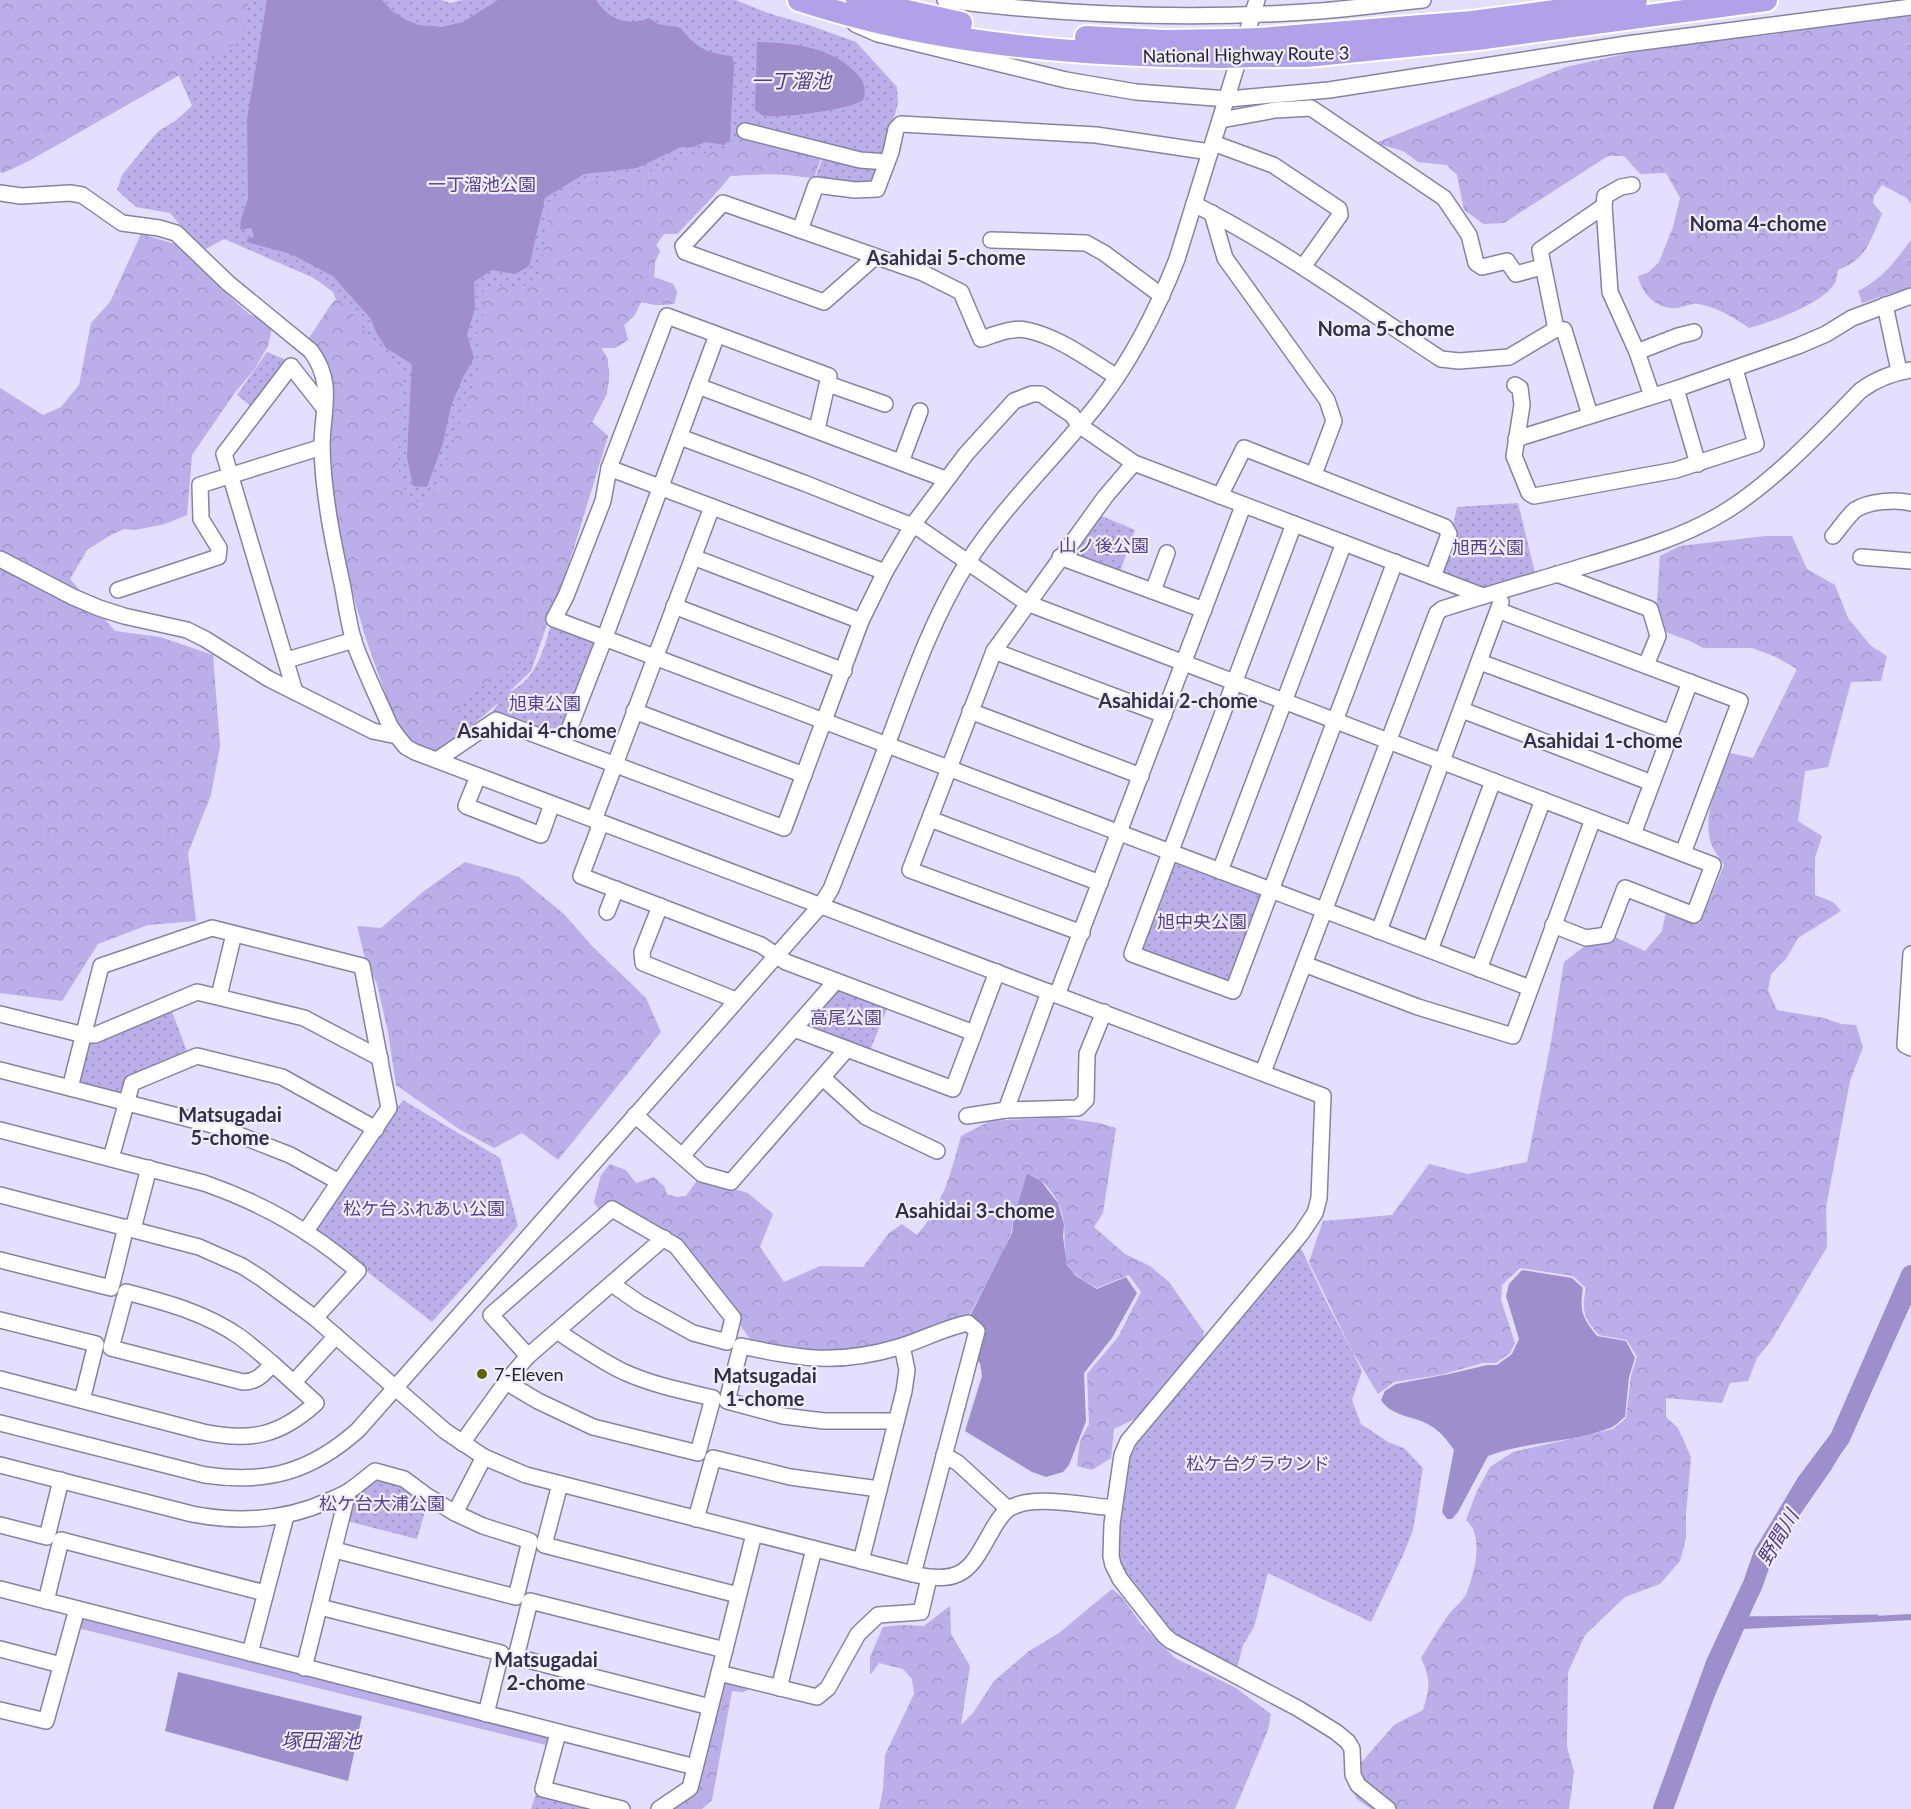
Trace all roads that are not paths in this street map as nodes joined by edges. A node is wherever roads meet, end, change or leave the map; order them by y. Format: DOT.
graph roads {
  1 [pos="857,0"];
  2 [pos="945,0"];
  3 [pos="1423,0"];
  4 [pos="1636,0"];
  5 [pos="1766,0"];
  6 [pos="805,2"];
  7 [pos="1255,7"];
  8 [pos="1911,7"];
  9 [pos="1256,48"];
  10 [pos="1226,49"];
  11 [pos="1227,99"];
  12 [pos="1221,120"];
  13 [pos="745,131"];
  14 [pos="1212,148"];
  15 [pos="887,162"];
  16 [pos="1632,185"];
  17 [pos="0,193"];
  18 [pos="1194,204"];
  19 [pos="1604,206"];
  20 [pos="1212,213"];
  21 [pos="800,230"];
  22 [pos="991,240"];
  23 [pos="875,257"];
  24 [pos="1303,267"];
  25 [pos="1542,267"];
  26 [pos="1162,296"];
  27 [pos="1911,296"];
  28 [pos="1885,305"];
  29 [pos="1556,329"];
  30 [pos="1694,332"];
  31 [pos="717,334"];
  32 [pos="1636,351"];
  33 [pos="1734,369"];
  34 [pos="1905,371"];
  35 [pos="1117,377"];
  36 [pos="828,384"];
  37 [pos="1515,385"];
  38 [pos="698,386"];
  39 [pos="1676,389"];
  40 [pos="1652,396"];
  41 [pos="885,404"];
  42 [pos="324,408"];
  43 [pos="920,411"];
  44 [pos="1590,415"];
  45 [pos="1079,425"];
  46 [pos="817,429"];
  47 [pos="680,437"];
  48 [pos="1516,439"];
  49 [pos="322,447"];
  50 [pos="901,462"];
  51 [pos="1134,463"];
  52 [pos="1698,464"];
  53 [pos="609,468"];
  54 [pos="1314,474"];
  55 [pos="231,475"];
  56 [pos="945,479"];
  57 [pos="660,487"];
  58 [pos="1220,496"];
  59 [pos="1911,503"];
  60 [pos="1243,506"];
  61 [pos="712,507"];
  62 [pos="1294,525"];
  63 [pos="912,526"];
  64 [pos="1833,536"];
  65 [pos="1344,543"];
  66 [pos="1167,553"];
  67 [pos="1060,557"];
  68 [pos="1861,557"];
  69 [pos="693,558"];
  70 [pos="0,559"];
  71 [pos="1911,561"];
  72 [pos="968,562"];
  73 [pos="1395,562"];
  74 [pos="885,572"];
  75 [pos="1557,574"];
  76 [pos="1432,577"];
  77 [pos="1448,583"];
  78 [pos="1504,589"];
  79 [pos="118,590"];
  80 [pos="1152,591"];
  81 [pos="1483,596"];
  82 [pos="1027,603"];
  83 [pos="674,606"];
  84 [pos="1204,610"];
  85 [pos="1500,611"];
  86 [pos="1437,613"];
  87 [pos="861,621"];
  88 [pos="605,637"];
  89 [pos="354,640"];
  90 [pos="994,651"];
  91 [pos="655,657"];
  92 [pos="287,660"];
  93 [pos="1480,662"];
  94 [pos="1184,664"];
  95 [pos="1646,665"];
  96 [pos="844,671"];
  97 [pos="1690,682"];
  98 [pos="1234,683"];
  99 [pos="295,692"];
  100 [pos="1284,702"];
  101 [pos="1462,710"];
  102 [pos="634,711"];
  103 [pos="970,711"];
  104 [pos="1164,716"];
  105 [pos="824,721"];
  106 [pos="1335,721"];
  107 [pos="1671,733"];
  108 [pos="397,736"];
  109 [pos="1388,741"];
  110 [pos="563,745"];
  111 [pos="887,746"];
  112 [pos="436,760"];
  113 [pos="1443,762"];
  114 [pos="614,764"];
  115 [pos="949,769"];
  116 [pos="804,775"];
  117 [pos="478,776"];
  118 [pos="1141,776"];
  119 [pos="1493,781"];
  120 [pos="1652,783"];
  121 [pos="1543,800"];
  122 [pos="552,804"];
  123 [pos="930,819"];
  124 [pos="1593,819"];
  125 [pos="597,821"];
  126 [pos="1120,833"];
  127 [pos="1633,834"];
  128 [pos="1170,852"];
  129 [pos="1683,854"];
  130 [pos="1220,871"];
  131 [pos="1100,883"];
  132 [pos="616,889"];
  133 [pos="1271,890"];
  134 [pos="820,905"];
  135 [pos="660,906"];
  136 [pos="1324,911"];
  137 [pos="607,912"];
  138 [pos="1553,925"];
  139 [pos="1379,931"];
  140 [pos="1082,933"];
  141 [pos="234,934"];
  142 [pos="1430,950"];
  143 [pos="776,954"];
  144 [pos="1911,954"];
  145 [pos="1304,964"];
  146 [pos="1479,969"];
  147 [pos="997,972"];
  148 [pos="835,981"];
  149 [pos="1530,987"];
  150 [pos="1053,993"];
  151 [pos="219,996"];
  152 [pos="736,1000"];
  153 [pos="1104,1012"];
  154 [pos="0,1014"];
  155 [pos="794,1029"];
  156 [pos="974,1033"];
  157 [pos="84,1035"];
  158 [pos="1911,1048"];
  159 [pos="848,1049"];
  160 [pos="380,1058"];
  161 [pos="0,1070"];
  162 [pos="1263,1072"];
  163 [pos="823,1078"];
  164 [pos="70,1088"];
  165 [pos="126,1102"];
  166 [pos="1006,1110"];
  167 [pos="635,1115"];
  168 [pos="967,1116"];
  169 [pos="376,1129"];
  170 [pos="0,1130"];
  171 [pos="937,1151"];
  172 [pos="682,1156"];
  173 [pos="111,1158"];
  174 [pos="149,1168"];
  175 [pos="339,1182"];
  176 [pos="0,1195"];
  177 [pos="129,1228"];
  178 [pos="306,1231"];
  179 [pos="664,1238"];
  180 [pos="0,1260"];
  181 [pos="612,1284"];
  182 [pos="315,1318"];
  183 [pos="0,1320"];
  184 [pos="557,1331"];
  185 [pos="336,1336"];
  186 [pos="902,1346"];
  187 [pos="528,1356"];
  188 [pos="273,1364"];
  189 [pos="0,1379"];
  190 [pos="294,1382"];
  191 [pos="506,1382"];
  192 [pos="394,1388"];
  193 [pos="82,1400"];
  194 [pos="896,1421"];
  195 [pos="0,1423"];
  196 [pos="462,1443"];
  197 [pos="944,1455"];
  198 [pos="484,1457"];
  199 [pos="0,1465"];
  200 [pos="61,1480"];
  201 [pos="560,1484"];
  202 [pos="879,1489"];
  203 [pos="348,1492"];
  204 [pos="1114,1508"];
  205 [pos="1008,1509"];
  206 [pos="455,1513"];
  207 [pos="286,1516"];
  208 [pos="696,1519"];
  209 [pos="0,1524"];
  210 [pos="754,1534"];
  211 [pos="814,1549"];
  212 [pos="335,1550"];
  213 [pos="861,1561"];
  214 [pos="921,1576"];
  215 [pos="0,1589"];
  216 [pos="265,1593"];
  217 [pos="738,1595"];
  218 [pos="46,1601"];
  219 [pos="320,1607"];
  220 [pos="76,1609"];
  221 [pos="0,1649"];
  222 [pos="725,1650"];
  223 [pos="250,1653"];
  224 [pos="61,1665"];
  225 [pos="304,1668"];
  226 [pos="719,1673"];
  227 [pos="779,1688"];
  228 [pos="710,1707"];
  229 [pos="0,1710"];
  230 [pos="486,1714"];
  231 [pos="558,1733"];
  232 [pos="695,1767"];
  233 [pos="622,1809"];
  234 [pos="660,1809"];
  235 [pos="1388,1809"];
  1 -- 10 [label="highway, National Highway Route 3"];
  2 -- 7 [label="street"];
  3 -- 7 [label="street"];
  4 -- 9 [label="highway, National Highway Route 3"];
  5 -- 9 [label="highway, National Highway Route 3"];
  6 -- 10 [label="highway, National Highway Route 3"];
  6 -- 11 [label="street"];
  7 -- 11 [label="street"];
  8 -- 11 [label="street"];
  9 -- 10 [label="highway, National Highway Route 3, bridge"];
  11 -- 12 [label="street"];
  12 -- 14 [label="street"];
  12 -- 25 [label="street"];
  13 -- 15 [label="street"];
  14 -- 15 [label="street"];
  14 -- 18 [label="street"];
  14 -- 24 [label="street"];
  15 -- 21 [label="street"];
  16 -- 19 [label="street"];
  17 -- 42 [label="street"];
  18 -- 20 [label="street"];
  18 -- 26 [label="street"];
  19 -- 25 [label="street"];
  19 -- 32 [label="street"];
  20 -- 24 [label="street"];
  20 -- 54 [label="street"];
  21 -- 23 [label="street"];
  21 -- 23 [label="street"];
  22 -- 26 [label="street"];
  23 -- 35 [label="street"];
  24 -- 29 [label="street"];
  25 -- 29 [label="street"];
  26 -- 35 [label="street"];
  27 -- 28 [label="street"];
  28 -- 33 [label="street"];
  28 -- 34 [label="street"];
  29 -- 44 [label="street"];
  30 -- 32 [label="street"];
  31 -- 36 [label="street"];
  31 -- 38 [label="street"];
  31 -- 53 [label="street"];
  32 -- 40 [label="street"];
  33 -- 39 [label="street"];
  33 -- 52 [label="street"];
  34 -- 75 [label="street"];
  35 -- 45 [label="street"];
  36 -- 41 [label="street"];
  36 -- 46 [label="street"];
  37 -- 48 [label="street"];
  38 -- 46 [label="street"];
  38 -- 47 [label="street"];
  39 -- 40 [label="street"];
  39 -- 52 [label="street"];
  40 -- 44 [label="street"];
  42 -- 49 [label="street"];
  42 -- 55 [label="street"];
  43 -- 50 [label="street"];
  44 -- 48 [label="street"];
  45 -- 51 [label="street"];
  45 -- 56 [label="street"];
  45 -- 72 [label="street"];
  46 -- 50 [label="street"];
  47 -- 57 [label="street"];
  47 -- 63 [label="street"];
  48 -- 52 [label="street"];
  49 -- 55 [label="street"];
  49 -- 89 [label="street"];
  50 -- 56 [label="street"];
  51 -- 58 [label="street"];
  51 -- 67 [label="street"];
  53 -- 57 [label="street"];
  53 -- 88 [label="street"];
  54 -- 58 [label="street"];
  54 -- 76 [label="street"];
  55 -- 79 [label="street"];
  55 -- 92 [label="street"];
  56 -- 63 [label="street"];
  57 -- 61 [label="street"];
  57 -- 88 [label="street"];
  58 -- 60 [label="street"];
  59 -- 64 [label="street"];
  60 -- 62 [label="street"];
  60 -- 84 [label="street"];
  61 -- 69 [label="street"];
  61 -- 74 [label="street"];
  62 -- 65 [label="street"];
  62 -- 98 [label="street"];
  63 -- 72 [label="street"];
  63 -- 74 [label="street"];
  65 -- 73 [label="street"];
  65 -- 100 [label="street"];
  66 -- 80 [label="street"];
  67 -- 80 [label="street"];
  67 -- 82 [label="street"];
  68 -- 71 [label="street"];
  69 -- 83 [label="street"];
  69 -- 87 [label="street"];
  70 -- 99 [label="street"];
  72 -- 82 [label="street"];
  72 -- 111 [label="street"];
  73 -- 76 [label="street"];
  73 -- 106 [label="street"];
  74 -- 87 [label="street"];
  75 -- 78 [label="street"];
  75 -- 95 [label="street"];
  76 -- 77 [label="street"];
  77 -- 81 [label="street"];
  77 -- 86 [label="street"];
  78 -- 81 [label="street"];
  78 -- 85 [label="street"];
  80 -- 84 [label="street"];
  81 -- 86 [label="street"];
  82 -- 90 [label="street"];
  82 -- 94 [label="street"];
  83 -- 91 [label="street"];
  83 -- 96 [label="street"];
  84 -- 94 [label="street"];
  85 -- 93 [label="street"];
  85 -- 95 [label="street"];
  86 -- 109 [label="street"];
  87 -- 96 [label="street"];
  88 -- 91 [label="street"];
  88 -- 110 [label="street"];
  89 -- 92 [label="street"];
  89 -- 108 [label="street"];
  90 -- 103 [label="street"];
  90 -- 104 [label="street"];
  91 -- 102 [label="street"];
  91 -- 105 [label="street"];
  92 -- 99 [label="street"];
  93 -- 101 [label="street"];
  93 -- 107 [label="street"];
  94 -- 98 [label="street"];
  94 -- 104 [label="street"];
  95 -- 97 [label="street"];
  96 -- 105 [label="street"];
  97 -- 107 [label="street"];
  97 -- 129 [label="street"];
  98 -- 100 [label="street"];
  98 -- 128 [label="street"];
  99 -- 108 [label="street"];
  100 -- 106 [label="street"];
  100 -- 130 [label="street"];
  101 -- 113 [label="street"];
  101 -- 120 [label="street"];
  102 -- 114 [label="street"];
  102 -- 116 [label="street"];
  103 -- 115 [label="street"];
  103 -- 118 [label="street"];
  104 -- 118 [label="street"];
  105 -- 111 [label="street"];
  105 -- 116 [label="street"];
  106 -- 109 [label="street"];
  106 -- 133 [label="street"];
  107 -- 120 [label="street"];
  108 -- 112 [label="street"];
  109 -- 113 [label="street"];
  109 -- 136 [label="street"];
  110 -- 112 [label="street"];
  110 -- 114 [label="street"];
  111 -- 115 [label="street"];
  111 -- 134 [label="street"];
  112 -- 117 [label="street"];
  113 -- 119 [label="street"];
  113 -- 139 [label="street"];
  114 -- 116 [label="street"];
  114 -- 125 [label="street"];
  115 -- 123 [label="street"];
  115 -- 126 [label="street"];
  117 -- 122 [label="street"];
  117 -- 122 [label="street"];
  118 -- 126 [label="street"];
  119 -- 121 [label="street"];
  119 -- 142 [label="street"];
  120 -- 127 [label="street"];
  121 -- 124 [label="street"];
  121 -- 146 [label="street"];
  122 -- 125 [label="street"];
  123 -- 131 [label="street"];
  123 -- 140 [label="street"];
  124 -- 127 [label="street"];
  124 -- 138 [label="street"];
  125 -- 132 [label="street"];
  125 -- 134 [label="street"];
  126 -- 128 [label="street"];
  126 -- 131 [label="street"];
  127 -- 129 [label="street"];
  128 -- 130 [label="street"];
  128 -- 133 [label="street"];
  129 -- 138 [label="street"];
  130 -- 133 [label="street"];
  131 -- 140 [label="street"];
  132 -- 135 [label="street"];
  132 -- 137 [label="street"];
  133 -- 136 [label="street"];
  134 -- 143 [label="street"];
  134 -- 147 [label="street"];
  135 -- 143 [label="street"];
  135 -- 152 [label="street"];
  136 -- 139 [label="street"];
  136 -- 145 [label="street"];
  138 -- 149 [label="street"];
  139 -- 142 [label="street"];
  140 -- 150 [label="street"];
  141 -- 151 [label="street"];
  141 -- 157 [label="street"];
  141 -- 160 [label="street"];
  142 -- 146 [label="street"];
  143 -- 148 [label="street"];
  143 -- 152 [label="street"];
  144 -- 158 [label="street"];
  145 -- 149 [label="street"];
  145 -- 162 [label="street"];
  146 -- 149 [label="street"];
  147 -- 150 [label="street"];
  147 -- 156 [label="street"];
  148 -- 155 [label="street"];
  148 -- 156 [label="street"];
  150 -- 153 [label="street"];
  150 -- 166 [label="street"];
  151 -- 157 [label="street"];
  151 -- 160 [label="street"];
  152 -- 167 [label="street"];
  153 -- 162 [label="street"];
  153 -- 166 [label="street"];
  154 -- 157 [label="street"];
  155 -- 159 [label="street"];
  155 -- 172 [label="street"];
  156 -- 159 [label="street"];
  157 -- 164 [label="street"];
  159 -- 163 [label="street"];
  160 -- 169 [label="street"];
  161 -- 164 [label="street"];
  162 -- 204 [label="street"];
  163 -- 171 [label="street"];
  163 -- 172 [label="street"];
  164 -- 165 [label="street"];
  165 -- 169 [label="street"];
  165 -- 173 [label="street"];
  165 -- 175 [label="street"];
  166 -- 168 [label="street"];
  167 -- 172 [label="street"];
  167 -- 192 [label="street"];
  169 -- 175 [label="street"];
  170 -- 173 [label="street"];
  173 -- 174 [label="street"];
  174 -- 177 [label="street"];
  174 -- 178 [label="street"];
  175 -- 178 [label="street"];
  176 -- 177 [label="street"];
  177 -- 180 [label="street"];
  177 -- 182 [label="street"];
  178 -- 182 [label="street"];
  179 -- 181 [label="street"];
  179 -- 181 [label="street"];
  179 -- 187 [label="street"];
  181 -- 184 [label="street"];
  182 -- 185 [label="street"];
  183 -- 193 [label="street"];
  184 -- 187 [label="street"];
  184 -- 191 [label="street"];
  185 -- 190 [label="street"];
  185 -- 192 [label="street"];
  186 -- 194 [label="street"];
  186 -- 194 [label="street"];
  186 -- 197 [label="street"];
  187 -- 191 [label="street"];
  188 -- 188 [label="street"];
  188 -- 190 [label="street"];
  189 -- 193 [label="street"];
  190 -- 193 [label="street"];
  191 -- 196 [label="street"];
  192 -- 195 [label="street"];
  192 -- 196 [label="street"];
  194 -- 202 [label="street"];
  196 -- 198 [label="street"];
  197 -- 205 [label="street"];
  197 -- 214 [label="street"];
  198 -- 201 [label="street"];
  198 -- 206 [label="street"];
  199 -- 200 [label="street"];
  200 -- 207 [label="street"];
  200 -- 209 [label="street"];
  201 -- 208 [label="street"];
  201 -- 217 [label="street"];
  202 -- 208 [label="street"];
  202 -- 213 [label="street"];
  203 -- 206 [label="street"];
  203 -- 207 [label="street"];
  203 -- 212 [label="street"];
  204 -- 205 [label="street"];
  204 -- 235 [label="street"];
  205 -- 214 [label="street"];
  206 -- 212 [label="street"];
  207 -- 216 [label="street"];
  208 -- 210 [label="street"];
  210 -- 211 [label="street"];
  210 -- 217 [label="street"];
  211 -- 213 [label="street"];
  211 -- 227 [label="street"];
  212 -- 219 [label="street"];
  213 -- 214 [label="street"];
  214 -- 227 [label="street"];
  215 -- 218 [label="street"];
  216 -- 218 [label="street"];
  216 -- 223 [label="street"];
  217 -- 222 [label="street"];
  218 -- 220 [label="street"];
  219 -- 225 [label="street"];
  219 -- 230 [label="street"];
  220 -- 223 [label="street"];
  220 -- 224 [label="street"];
  221 -- 224 [label="street"];
  222 -- 226 [label="street"];
  222 -- 228 [label="street"];
  223 -- 225 [label="street"];
  224 -- 229 [label="street"];
  225 -- 230 [label="street"];
  226 -- 227 [label="street"];
  226 -- 228 [label="street"];
  228 -- 232 [label="street"];
  230 -- 231 [label="street"];
  231 -- 232 [label="street"];
  231 -- 233 [label="street"];
  232 -- 234 [label="street"];
}
